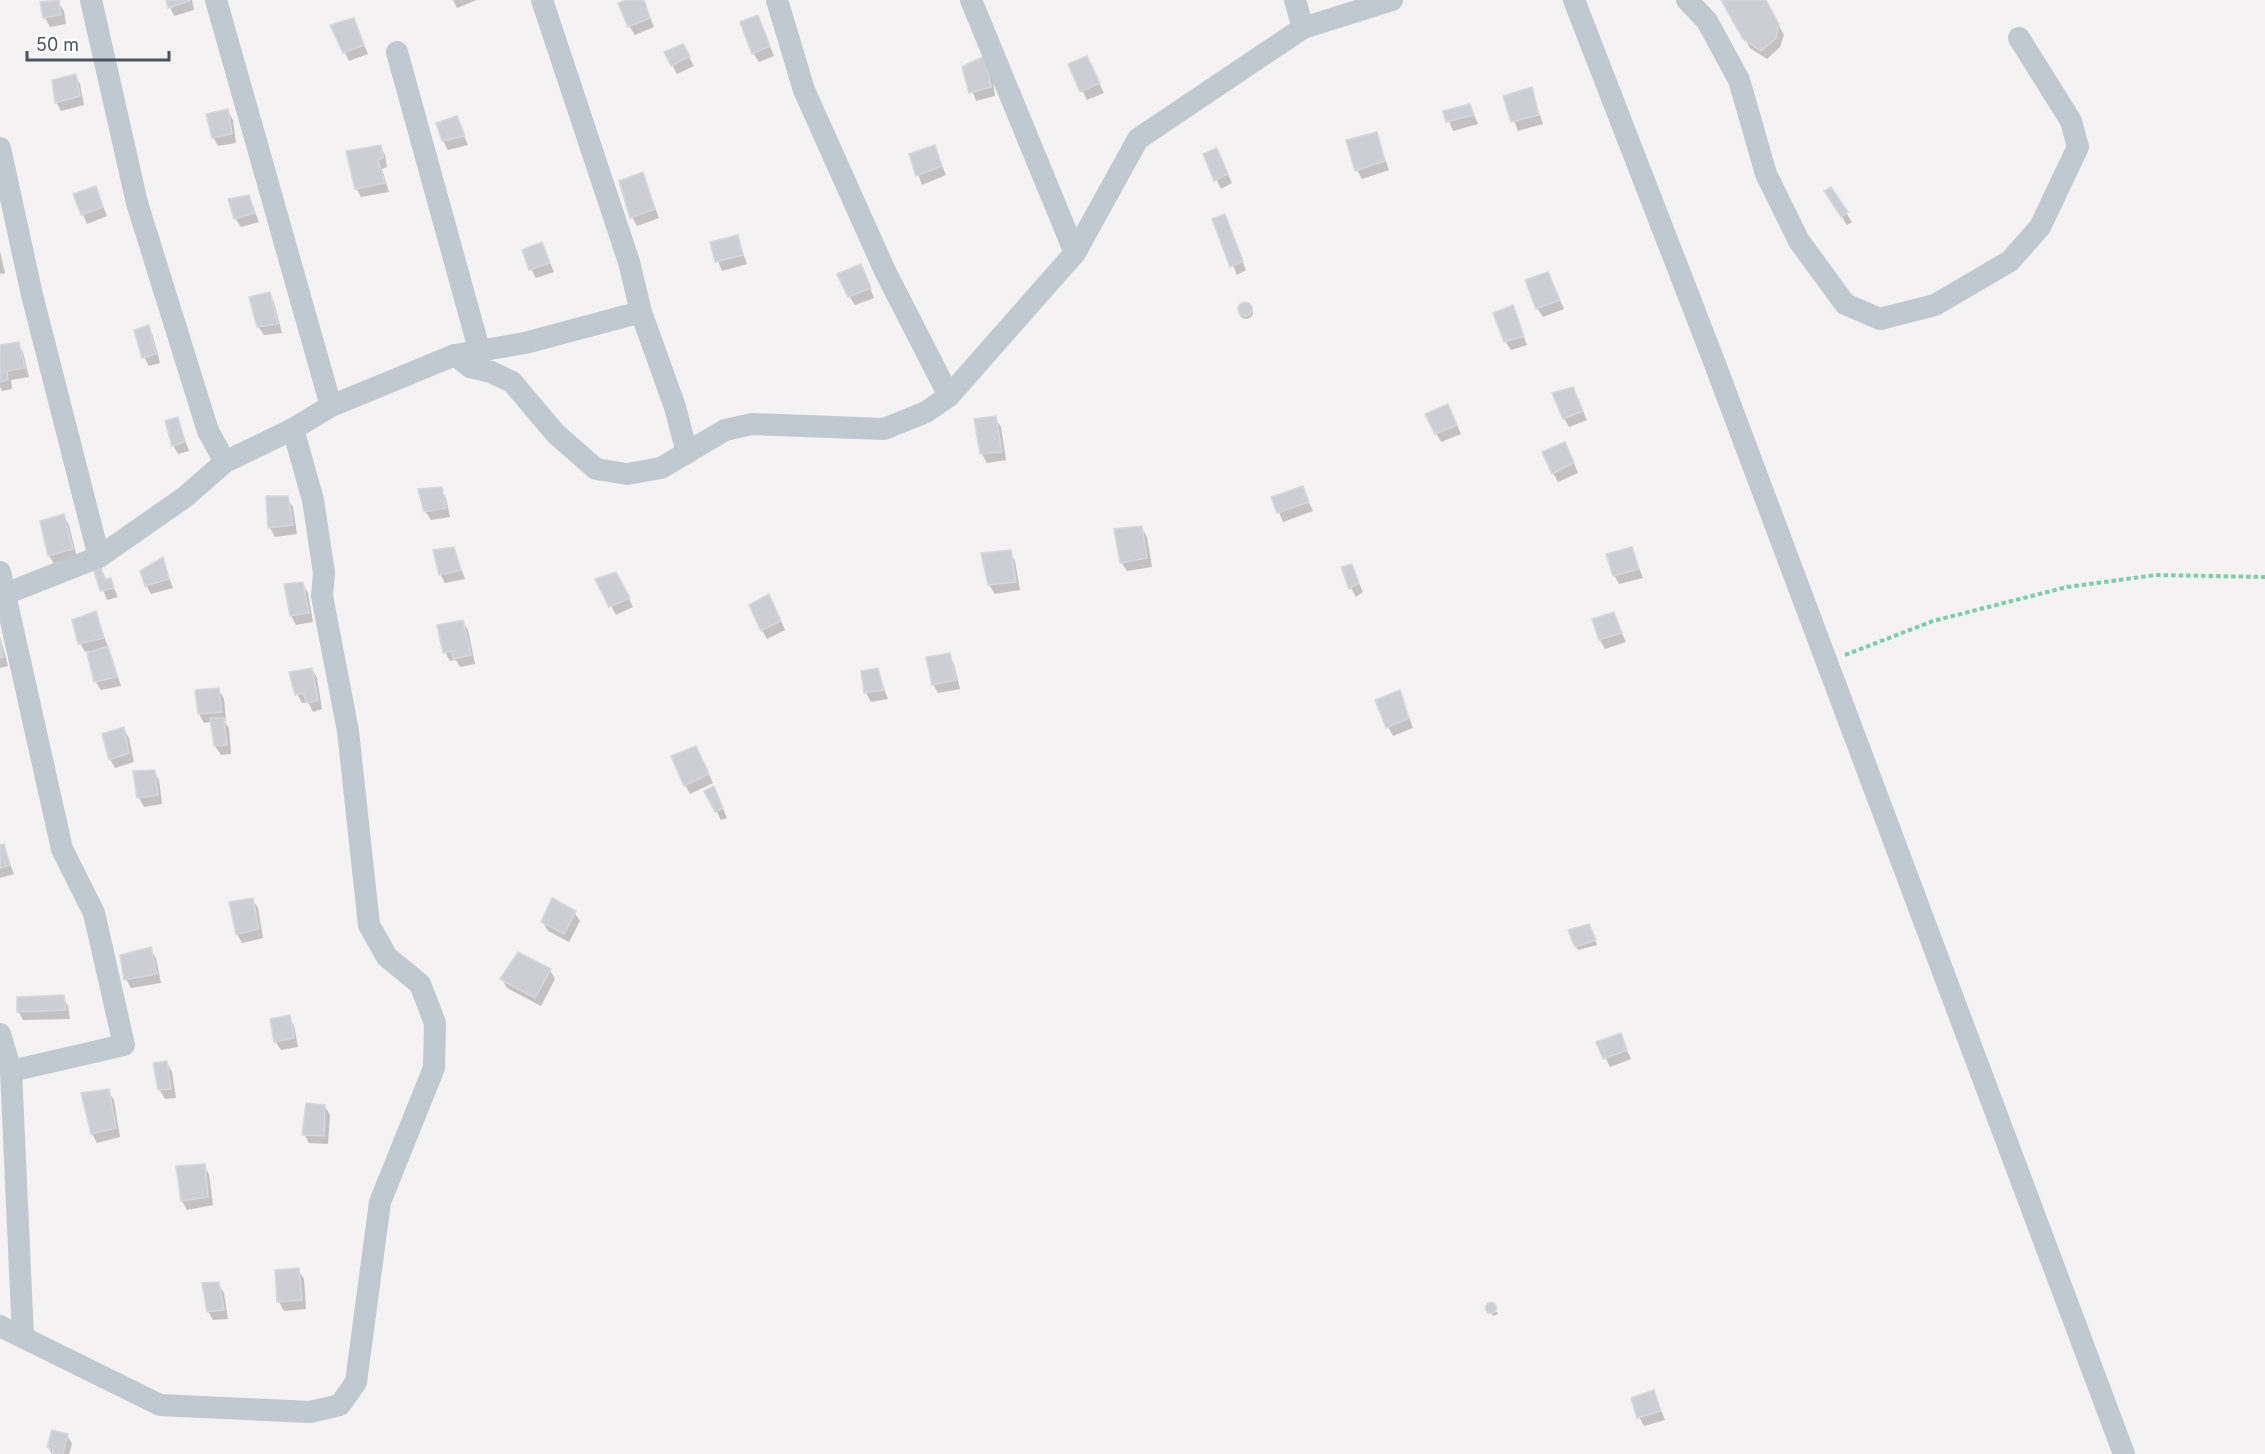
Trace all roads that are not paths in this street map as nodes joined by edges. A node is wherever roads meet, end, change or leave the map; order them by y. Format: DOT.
graph roads {
  1 [pos="92,0"];
  2 [pos="216,0"];
  3 [pos="542,0"];
  4 [pos="777,0"];
  5 [pos="971,0"];
  6 [pos="1295,0"];
  7 [pos="1392,0"];
  8 [pos="1574,0"];
  9 [pos="1688,0"];
  10 [pos="1303,28"];
  11 [pos="2019,38"];
  12 [pos="397,52"];
  13 [pos="0,148"];
  14 [pos="1075,253"];
  15 [pos="641,312"];
  16 [pos="479,349"];
  17 [pos="455,355"];
  18 [pos="950,396"];
  19 [pos="331,406"];
  20 [pos="293,429"];
  21 [pos="687,453"];
  22 [pos="225,462"];
  23 [pos="99,557"];
  24 [pos="0,572"];
  25 [pos="2,595"];
  26 [pos="0,1034"];
  27 [pos="11,1071"];
  28 [pos="0,1326"];
  29 [pos="23,1337"];
  30 [pos="2124,1454"];
  1 -- 22 [label="street"];
  2 -- 19 [label="street"];
  3 -- 15 [label="street"];
  4 -- 18 [label="street"];
  5 -- 14 [label="street"];
  6 -- 10 [label="street"];
  7 -- 10 [label="street"];
  8 -- 30 [label="street"];
  9 -- 11 [label="street"];
  10 -- 14 [label="street"];
  12 -- 16 [label="street"];
  13 -- 23 [label="street"];
  14 -- 18 [label="street"];
  15 -- 16 [label="street"];
  15 -- 21 [label="street"];
  16 -- 17 [label="street"];
  17 -- 19 [label="street"];
  17 -- 21 [label="street"];
  18 -- 21 [label="street"];
  19 -- 20 [label="street"];
  20 -- 22 [label="street"];
  20 -- 29 [label="street"];
  22 -- 23 [label="street"];
  23 -- 25 [label="street"];
  24 -- 25 [label="street"];
  25 -- 27 [label="street"];
  26 -- 27 [label="street"];
  27 -- 29 [label="street"];
  28 -- 29 [label="street"];
}
